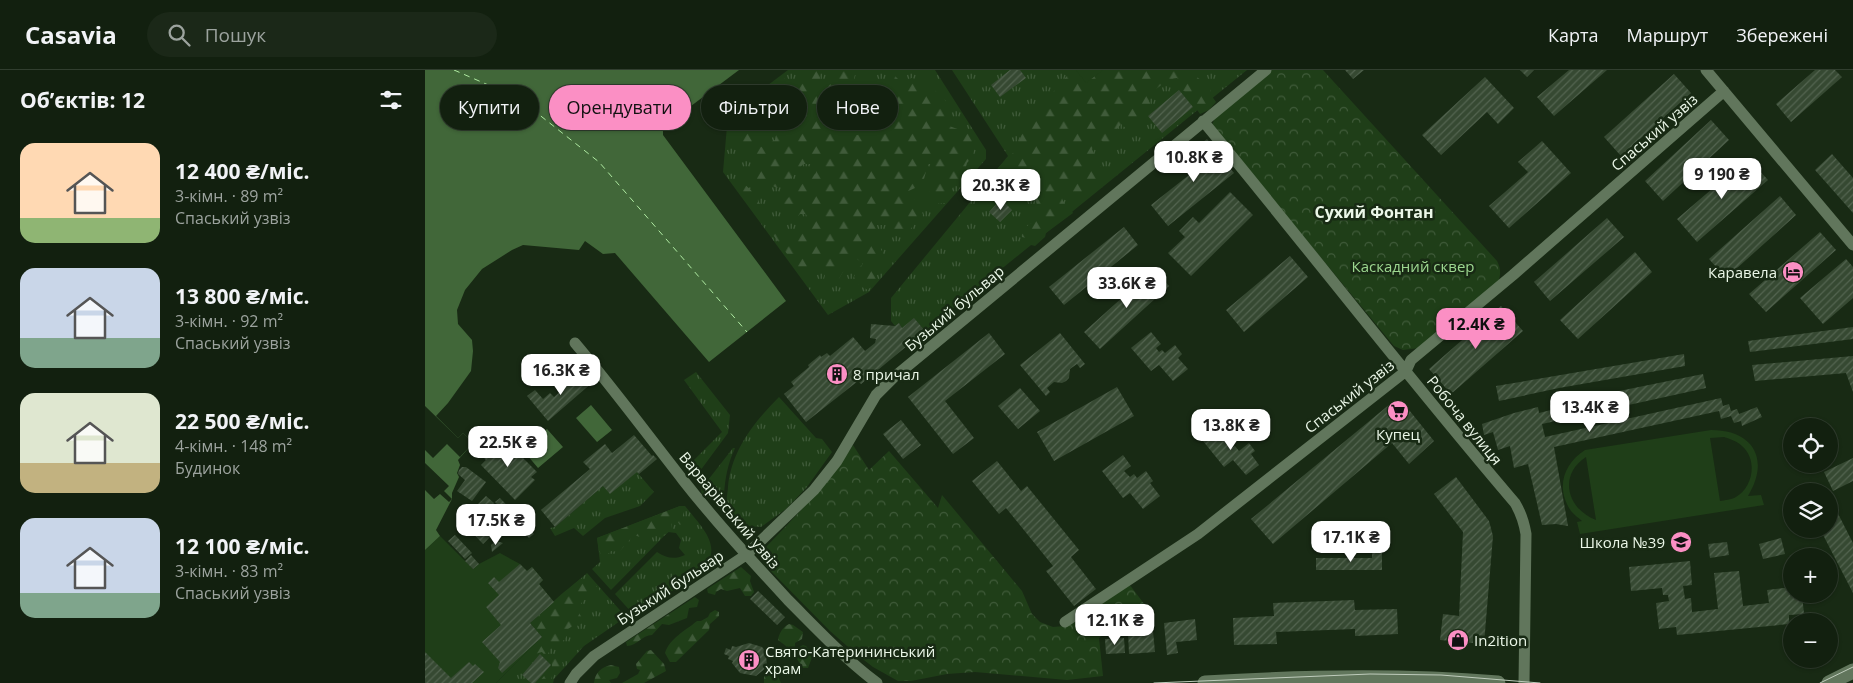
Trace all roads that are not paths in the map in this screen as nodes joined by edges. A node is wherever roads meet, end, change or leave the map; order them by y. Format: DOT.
graph roads {
  1 [pos="1266,70"];
  2 [pos="1707,70"];
  3 [pos="1724,91"];
  4 [pos="1203,121"];
  5 [pos="1853,245"];
  6 [pos="575,343"];
  7 [pos="1406,371"];
  8 [pos="746,555"];
  9 [pos="1065,622"];
  10 [pos="1853,671"];
  11 [pos="1349,680"];
  12 [pos="1834,681"];
  13 [pos="570,683"];
  14 [pos="877,683"];
  15 [pos="1205,683"];
  16 [pos="1498,683"];
  17 [pos="1524,683"];
  1 -- 4 [label="street, Бузький бульвар"];
  2 -- 3 [label="street"];
  3 -- 5 [label="street"];
  3 -- 7 [label="street, Спаський узвіз"];
  4 -- 7 [label="street, Робоча вулиця"];
  4 -- 8 [label="street, Бузький бульвар"];
  6 -- 8 [label="street, Варварівський узвіз"];
  7 -- 9 [label="street, Спаський узвіз"];
  7 -- 17 [label="street, Робоча вулиця"];
  8 -- 13 [label="street, Бузький бульвар"];
  8 -- 14 [label="street, Варварівський узвіз"];
  10 -- 12 [label="street"];
  11 -- 15 [label="street"];
  11 -- 16 [label="street"];
}
